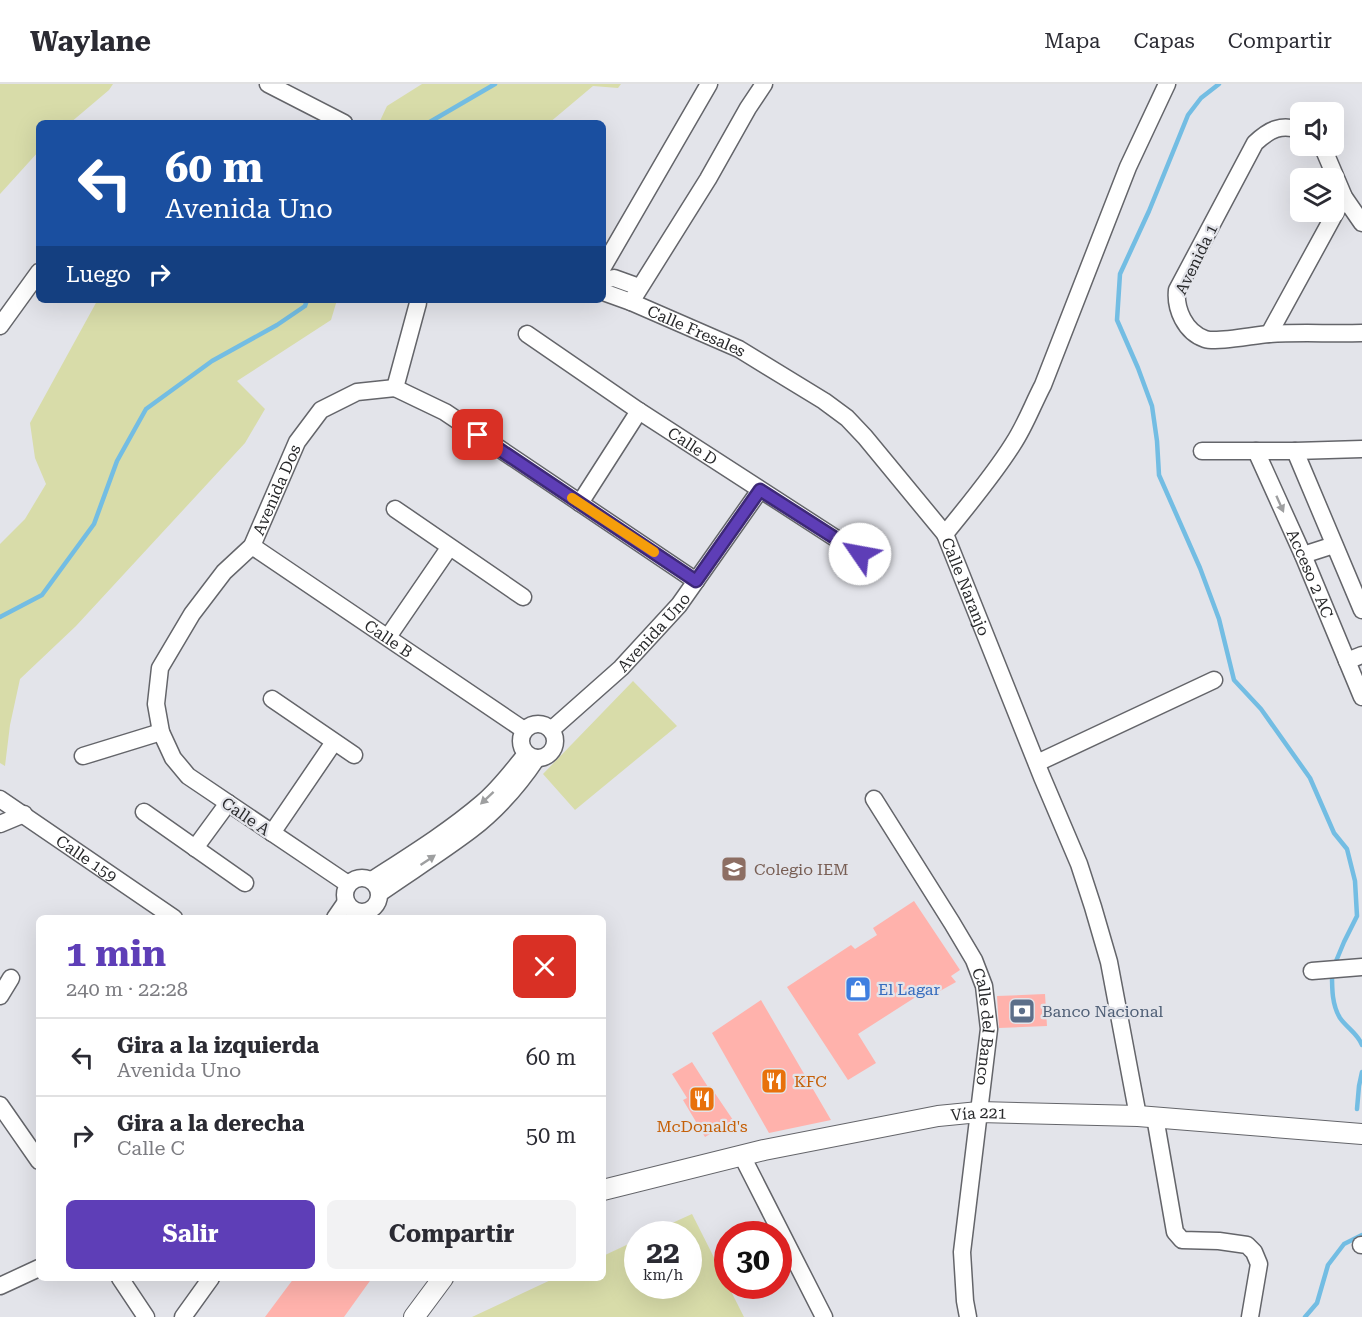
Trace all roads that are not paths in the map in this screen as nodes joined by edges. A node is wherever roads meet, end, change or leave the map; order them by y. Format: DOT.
graph roads {
  1 [pos="709,84"];
  2 [pos="764,84"];
  3 [pos="1167,84"];
  4 [pos="280,86"];
  5 [pos="339,120"];
  6 [pos="1290,127"];
  7 [pos="1344,197"];
  8 [pos="1330,222"];
  9 [pos="1362,223"];
  10 [pos="606,262"];
  11 [pos="36,276"];
  12 [pos="606,279"];
  13 [pos="606,293"];
  14 [pos="635,294"];
  15 [pos="418,303"];
  16 [pos="0,326"];
  17 [pos="1362,333"];
  18 [pos="527,334"];
  19 [pos="1269,334"];
  20 [pos="395,388"];
  21 [pos="639,411"];
  22 [pos="1362,449"];
  23 [pos="1202,451"];
  24 [pos="1256,451"];
  25 [pos="1295,451"];
  26 [pos="760,490"];
  27 [pos="580,503"];
  28 [pos="395,509"];
  29 [pos="945,534"];
  30 [pos="1334,545"];
  31 [pos="252,546"];
  32 [pos="450,548"];
  33 [pos="860,554"];
  34 [pos="1303,555"];
  35 [pos="696,581"];
  36 [pos="523,597"];
  37 [pos="1362,610"];
  38 [pos="388,637"];
  39 [pos="1355,658"];
  40 [pos="1214,680"];
  41 [pos="1362,697"];
  42 [pos="272,699"];
  43 [pos="524,730"];
  44 [pos="551,730"];
  45 [pos="160,732"];
  46 [pos="334,742"];
  47 [pos="354,755"];
  48 [pos="82,756"];
  49 [pos="531,756"];
  50 [pos="1037,763"];
  51 [pos="0,799"];
  52 [pos="874,799"];
  53 [pos="228,803"];
  54 [pos="144,812"];
  55 [pos="24,814"];
  56 [pos="0,825"];
  57 [pos="272,833"];
  58 [pos="195,848"];
  59 [pos="245,883"];
  60 [pos="348,884"];
  61 [pos="376,886"];
  62 [pos="346,902"];
  63 [pos="170,915"];
  64 [pos="337,915"];
  65 [pos="363,915"];
  66 [pos="1362,967"];
  67 [pos="1311,971"];
  68 [pos="11,978"];
  69 [pos="0,996"];
  70 [pos="0,1105"];
  71 [pos="980,1112"];
  72 [pos="1146,1117"];
  73 [pos="1362,1134"];
  74 [pos="36,1150"];
  75 [pos="742,1156"];
  76 [pos="606,1189"];
  77 [pos="36,1269"];
  78 [pos="122,1281"];
  79 [pos="209,1281"];
  80 [pos="441,1281"];
  81 [pos="0,1286"];
  82 [pos="146,1317"];
  83 [pos="183,1317"];
  84 [pos="414,1317"];
  85 [pos="824,1317"];
  86 [pos="968,1317"];
  87 [pos="1250,1317"];
  1 -- 10 [label="street"];
  2 -- 14 [label="street, Calle Fresales"];
  3 -- 29 [label="street, Calle Naranjo"];
  4 -- 5 [label="street"];
  6 -- 19 [label="street, Avenida 1"];
  7 -- 9 [label="street"];
  8 -- 19 [label="street"];
  11 -- 16 [label="street"];
  12 -- 14 [label="street"];
  13 -- 14 [label="street"];
  14 -- 29 [label="street, Calle Fresales"];
  15 -- 20 [label="street"];
  17 -- 19 [label="street, Avenida 1"];
  18 -- 21 [label="street, Calle D"];
  20 -- 27 [label="street"];
  20 -- 31 [label="street, Avenida Dos"];
  21 -- 26 [label="street, Calle D"];
  21 -- 27 [label="street"];
  22 -- 25 [label="street"];
  23 -- 24 [label="street"];
  24 -- 25 [label="street"];
  24 -- 34 [label="street, Acceso 2 AC, one-way"];
  25 -- 30 [label="street, Acceso 2 AC"];
  26 -- 33 [label="street, Calle D"];
  26 -- 35 [label="street, Avenida Uno"];
  27 -- 35 [label="street"];
  28 -- 32 [label="street"];
  29 -- 50 [label="street, Calle Naranjo"];
  30 -- 34 [label="street"];
  30 -- 37 [label="street, Acceso 2 AC"];
  31 -- 38 [label="street, Calle B"];
  31 -- 45 [label="street, Avenida Dos"];
  32 -- 36 [label="street"];
  32 -- 38 [label="street"];
  34 -- 39 [label="street, Acceso 2 AC"];
  35 -- 44 [label="street, Avenida Uno"];
  38 -- 43 [label="street, Calle B"];
  39 -- 41 [label="street, Acceso 2 AC"];
  40 -- 50 [label="street"];
  42 -- 46 [label="street"];
  43 -- 44 [label="street"];
  43 -- 49 [label="street"];
  44 -- 49 [label="street"];
  45 -- 48 [label="street"];
  45 -- 53 [label="street, Calle A"];
  46 -- 47 [label="street"];
  46 -- 57 [label="street"];
  49 -- 61 [label="street"];
  50 -- 72 [label="street, Calle Naranjo"];
  51 -- 55 [label="street, Calle 159"];
  52 -- 71 [label="street, Calle del Banco"];
  53 -- 57 [label="street, Calle A"];
  53 -- 58 [label="street"];
  54 -- 58 [label="street"];
  55 -- 56 [label="street"];
  55 -- 63 [label="street, Calle 159"];
  57 -- 60 [label="street, Calle A"];
  58 -- 59 [label="street"];
  60 -- 61 [label="street"];
  60 -- 62 [label="street"];
  61 -- 65 [label="street"];
  62 -- 64 [label="street"];
  62 -- 65 [label="street"];
  66 -- 67 [label="street"];
  68 -- 69 [label="street"];
  70 -- 74 [label="street"];
  71 -- 72 [label="main road, Vía 221"];
  71 -- 75 [label="main road, Vía 221"];
  71 -- 86 [label="street, Calle del Banco"];
  72 -- 73 [label="main road, Vía 221"];
  72 -- 87 [label="street, Calle Naranjo"];
  75 -- 76 [label="main road, Vía 221"];
  75 -- 85 [label="street"];
  77 -- 81 [label="street"];
  78 -- 82 [label="street"];
  79 -- 83 [label="street"];
  80 -- 84 [label="main road"];
}
